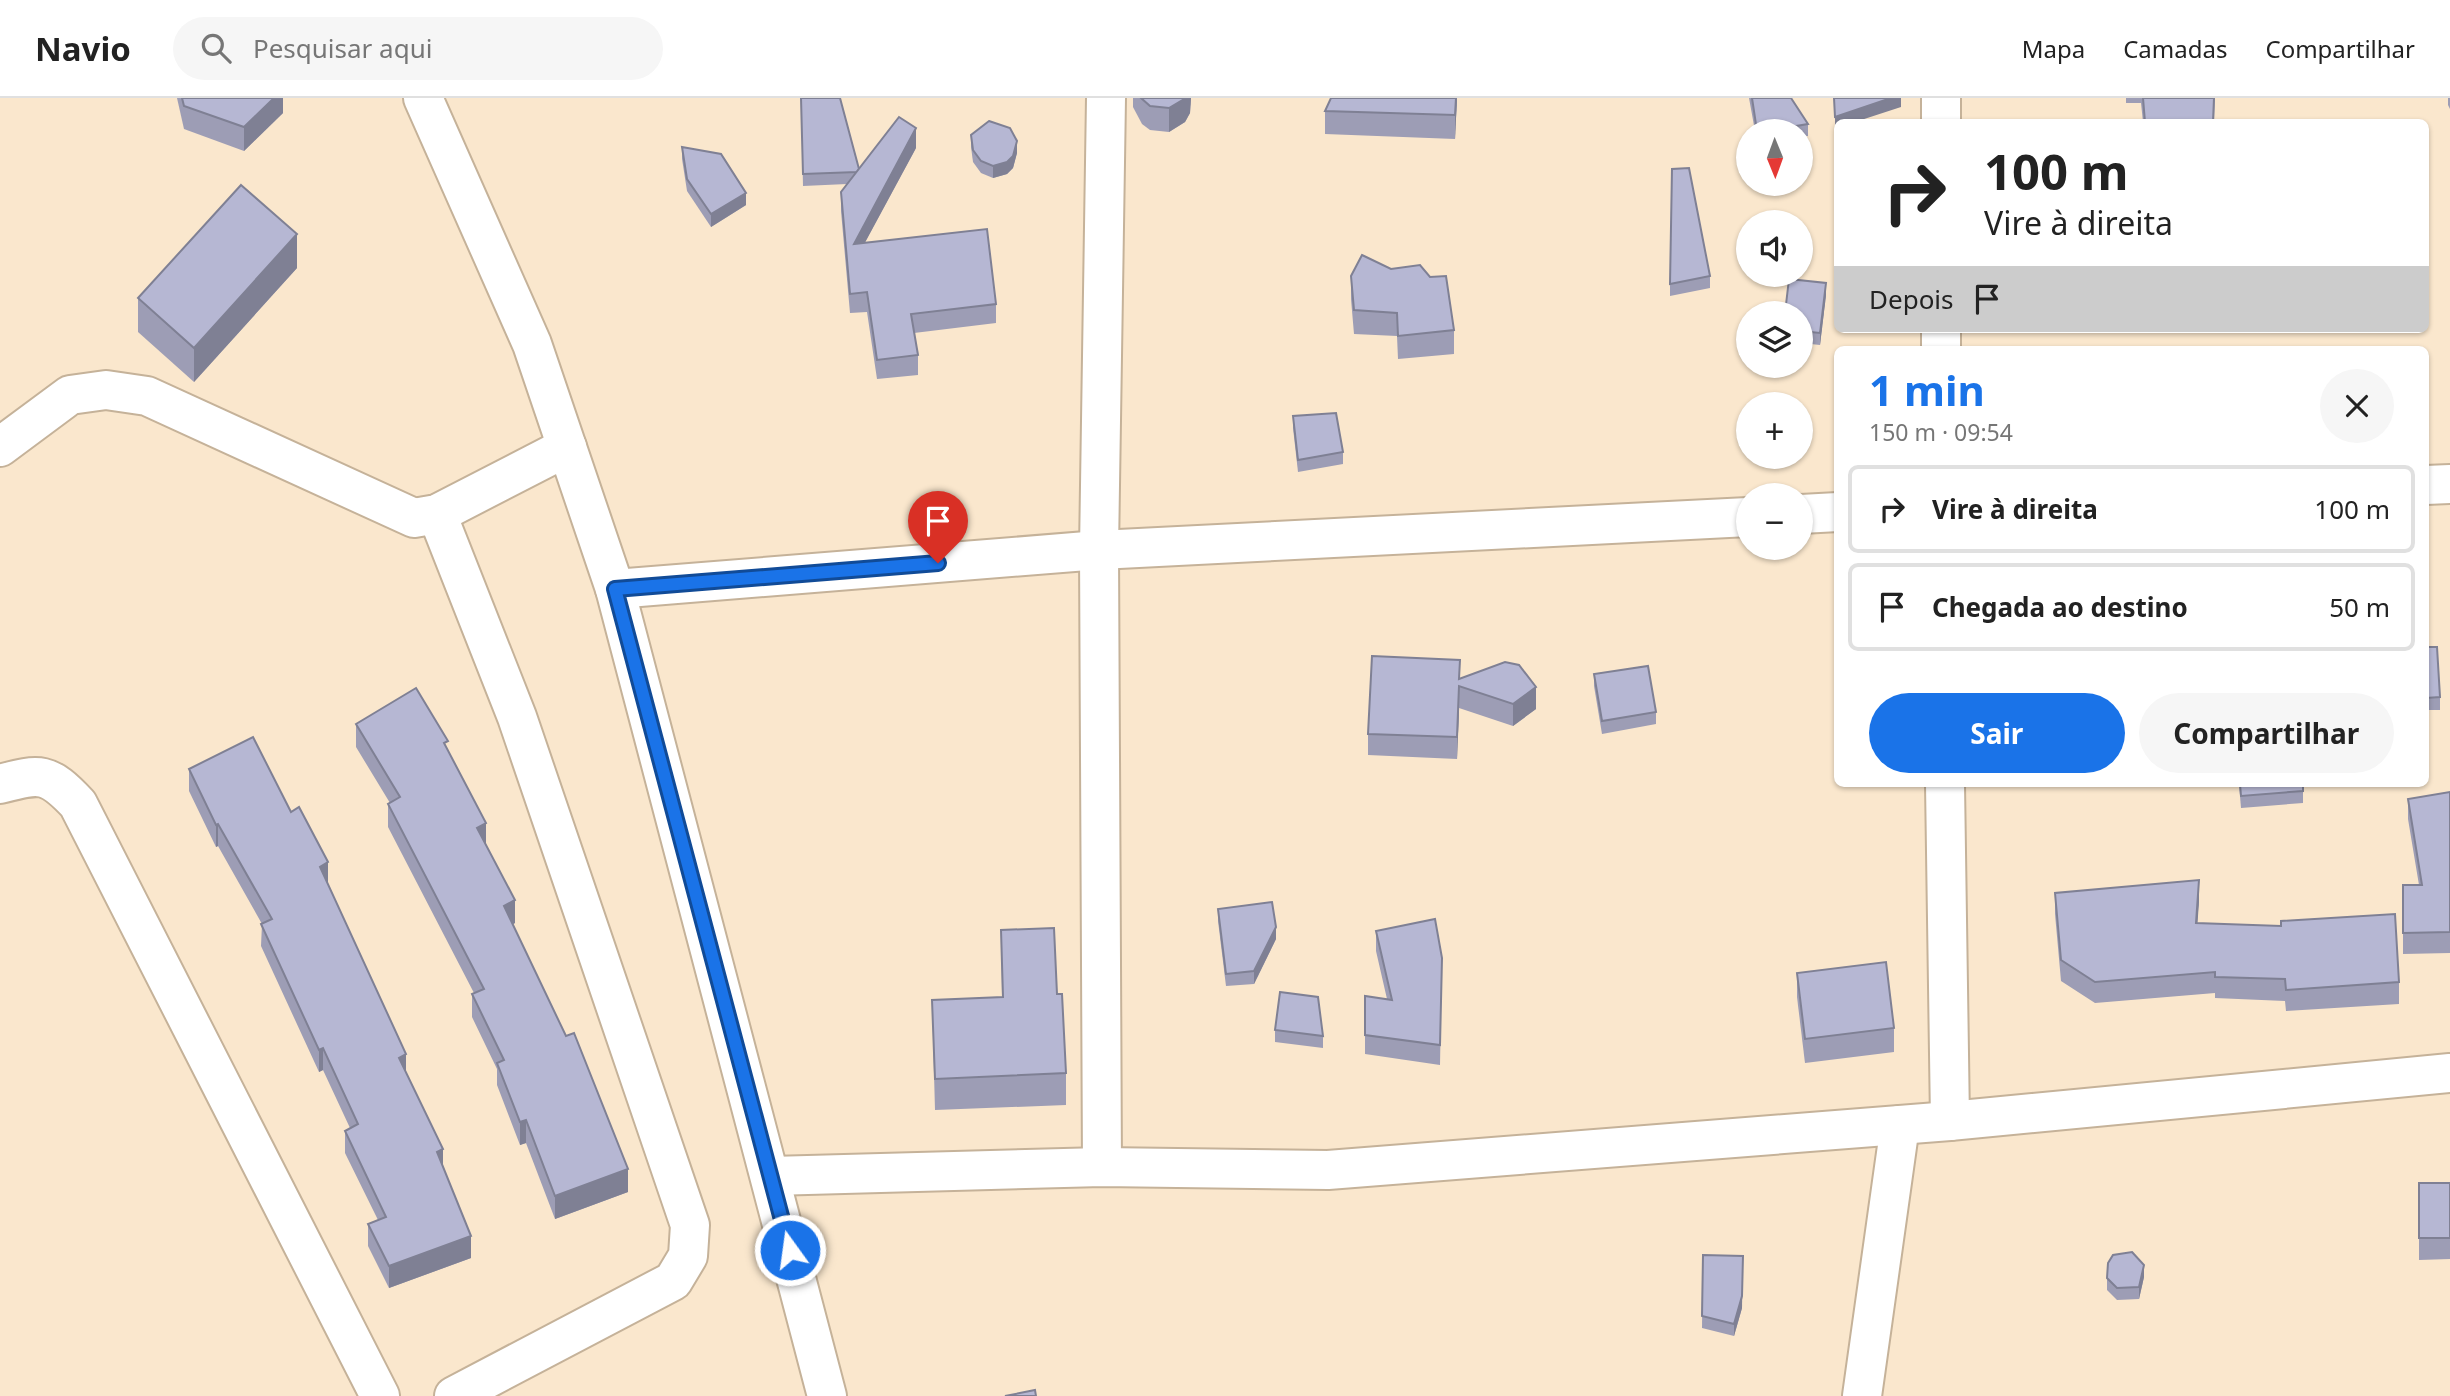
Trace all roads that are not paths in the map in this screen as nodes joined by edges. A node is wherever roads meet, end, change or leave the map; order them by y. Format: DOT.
graph roads {
  1 [pos="423,98"];
  2 [pos="1106,98"];
  3 [pos="1941,98"];
  4 [pos="1941,119"];
  5 [pos="0,447"];
  6 [pos="567,447"];
  7 [pos="2450,484"];
  8 [pos="2429,485"];
  9 [pos="1834,512"];
  10 [pos="1813,513"];
  11 [pos="437,514"];
  12 [pos="1736,518"];
  13 [pos="1099,550"];
  14 [pos="615,589"];
  15 [pos="0,784"];
  16 [pos="1945,787"];
  17 [pos="2450,1073"];
  18 [pos="1950,1121"];
  19 [pos="1900,1125"];
  20 [pos="1101,1167"];
  21 [pos="771,1176"];
  22 [pos="380,1396"];
  23 [pos="454,1396"];
  24 [pos="827,1396"];
  25 [pos="1862,1396"];
  1 -- 6 [label="street"];
  2 -- 13 [label="street"];
  3 -- 4 [label="street"];
  5 -- 11 [label="street"];
  6 -- 11 [label="street"];
  6 -- 14 [label="street"];
  7 -- 8 [label="street"];
  9 -- 10 [label="street"];
  11 -- 23 [label="street"];
  12 -- 13 [label="street"];
  13 -- 14 [label="street"];
  13 -- 20 [label="street"];
  14 -- 21 [label="street"];
  15 -- 22 [label="street"];
  16 -- 18 [label="street"];
  17 -- 18 [label="street"];
  18 -- 19 [label="street"];
  19 -- 20 [label="street"];
  19 -- 25 [label="street"];
  20 -- 21 [label="street"];
  21 -- 24 [label="street"];
}
